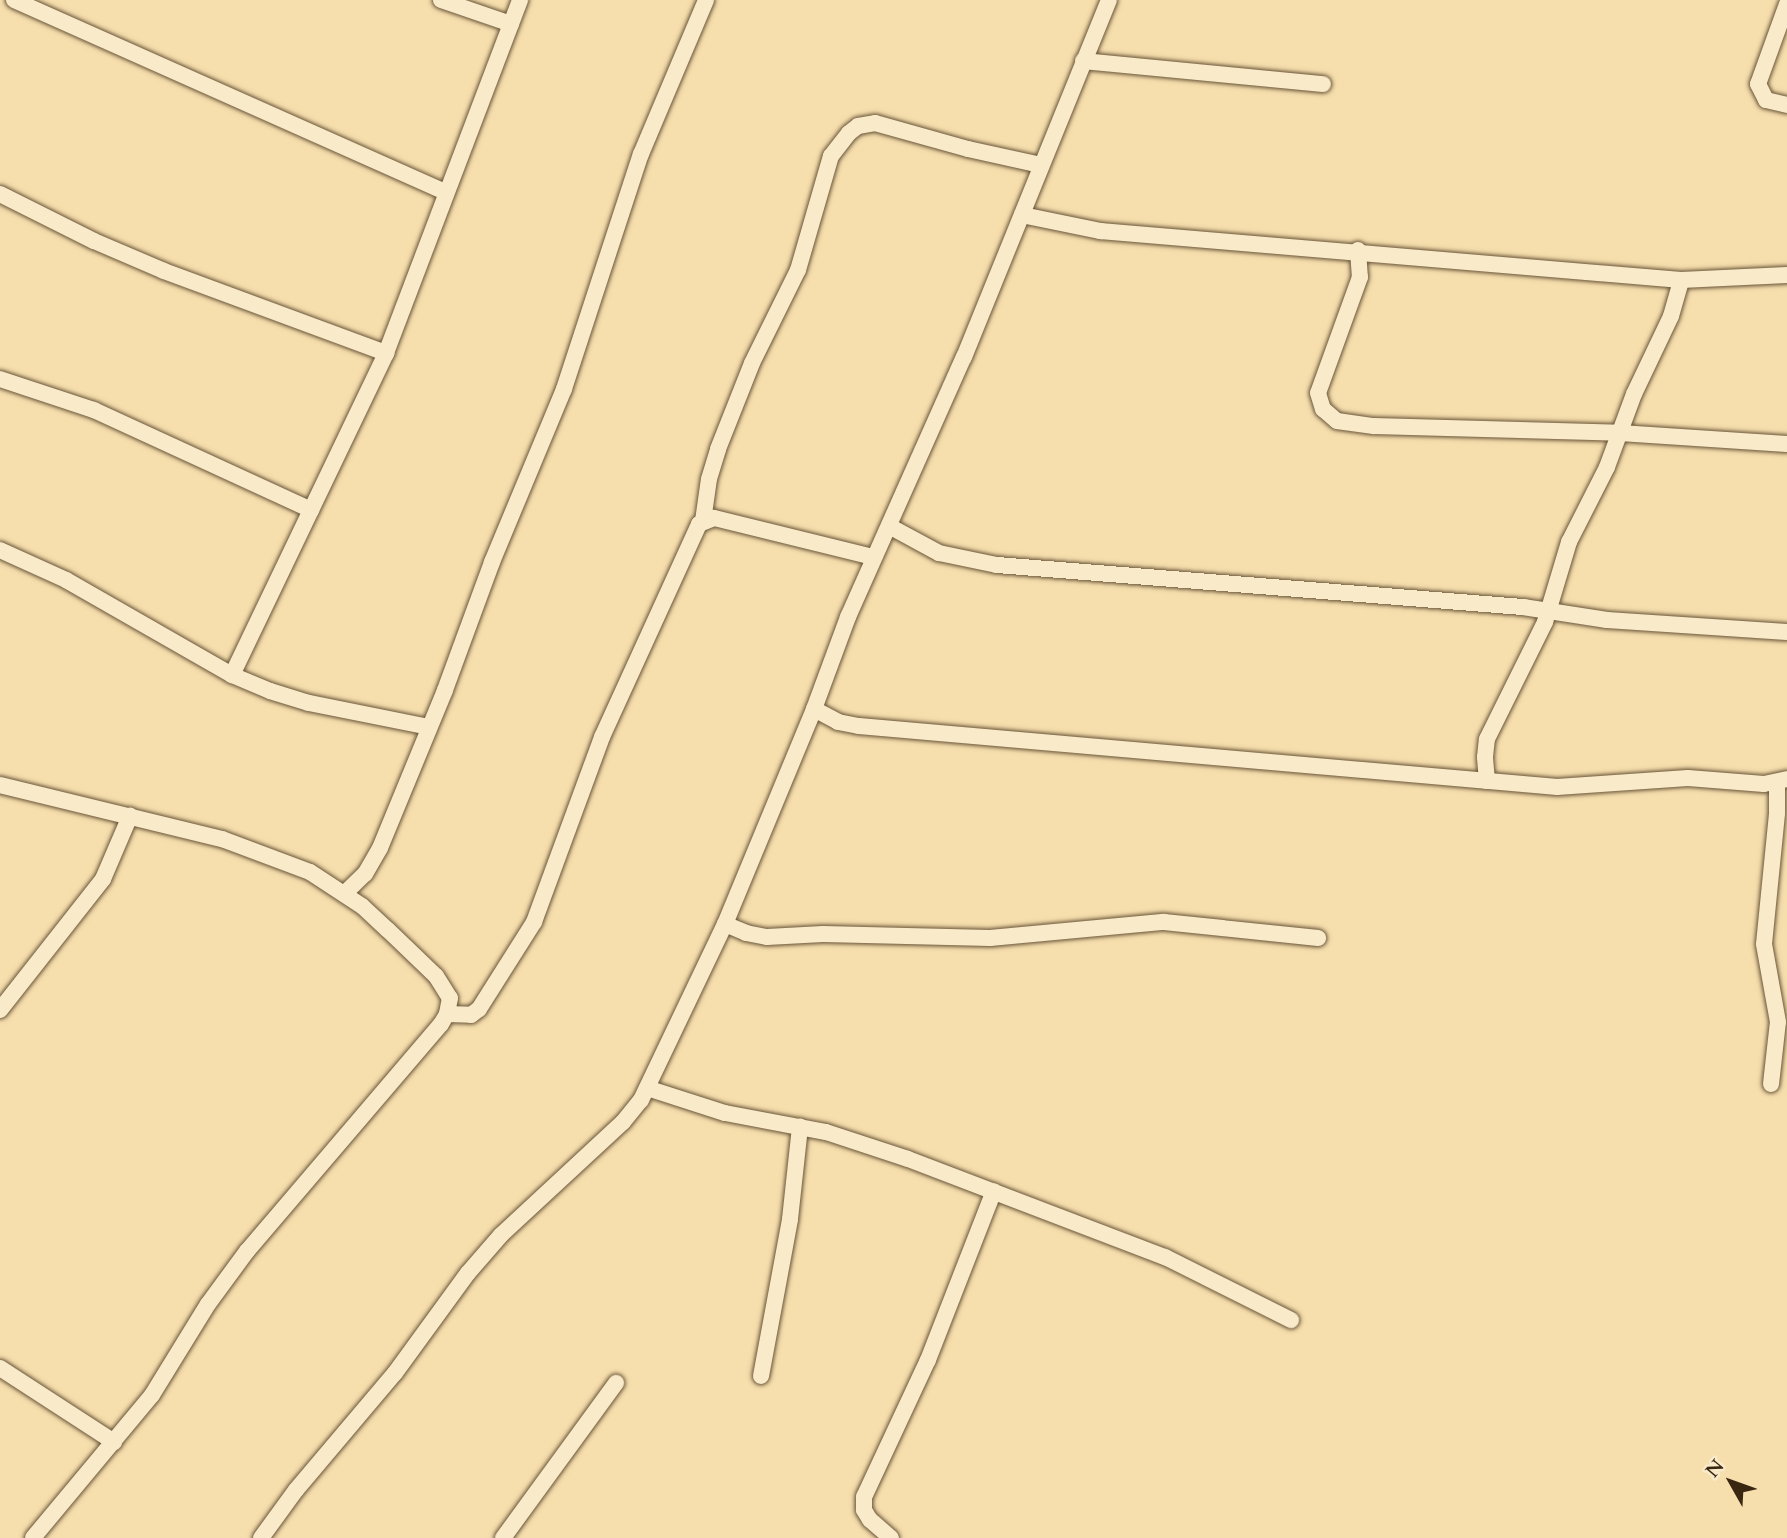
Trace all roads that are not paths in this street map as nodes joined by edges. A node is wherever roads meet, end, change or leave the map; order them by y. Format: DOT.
graph roads {
  1 [pos="14,0"];
  2 [pos="441,0"];
  3 [pos="520,0"];
  4 [pos="706,0"];
  5 [pos="1109,0"];
  6 [pos="1787,4"];
  7 [pos="511,24"];
  8 [pos="1083,61"];
  9 [pos="1323,84"];
  10 [pos="1787,105"];
  11 [pos="1041,165"];
  12 [pos="445,192"];
  13 [pos="0,194"];
  14 [pos="1022,215"];
  15 [pos="1358,250"];
  16 [pos="1787,275"];
  17 [pos="1681,280"];
  18 [pos="386,353"];
  19 [pos="0,379"];
  20 [pos="1620,433"];
  21 [pos="1787,444"];
  22 [pos="311,510"];
  23 [pos="703,521"];
  24 [pos="889,526"];
  25 [pos="0,550"];
  26 [pos="873,557"];
  27 [pos="1549,611"];
  28 [pos="1787,632"];
  29 [pos="232,675"];
  30 [pos="814,709"];
  31 [pos="429,727"];
  32 [pos="1487,781"];
  33 [pos="1782,781"];
  34 [pos="0,785"];
  35 [pos="130,816"];
  36 [pos="344,894"];
  37 [pos="725,924"];
  38 [pos="1318,938"];
  39 [pos="0,1010"];
  40 [pos="447,1014"];
  41 [pos="1770,1084"];
  42 [pos="647,1088"];
  43 [pos="800,1127"];
  44 [pos="994,1191"];
  45 [pos="1291,1320"];
  46 [pos="0,1368"];
  47 [pos="761,1376"];
  48 [pos="616,1383"];
  49 [pos="114,1443"];
  50 [pos="33,1538"];
  51 [pos="261,1538"];
  52 [pos="503,1538"];
  53 [pos="891,1538"];
  1 -- 12 [label="street"];
  2 -- 7 [label="street"];
  3 -- 7 [label="street"];
  4 -- 31 [label="street"];
  5 -- 8 [label="street"];
  6 -- 10 [label="street"];
  7 -- 12 [label="street"];
  8 -- 9 [label="street"];
  8 -- 11 [label="street"];
  11 -- 14 [label="street"];
  11 -- 23 [label="street"];
  12 -- 18 [label="street"];
  13 -- 18 [label="street"];
  14 -- 15 [label="street"];
  14 -- 24 [label="street"];
  15 -- 17 [label="street"];
  15 -- 20 [label="street"];
  16 -- 17 [label="street"];
  17 -- 20 [label="street"];
  18 -- 22 [label="street"];
  19 -- 22 [label="street"];
  20 -- 21 [label="street"];
  20 -- 27 [label="street"];
  22 -- 29 [label="street"];
  23 -- 26 [label="street"];
  23 -- 40 [label="street"];
  24 -- 26 [label="street"];
  24 -- 27 [label="street"];
  25 -- 29 [label="street"];
  26 -- 30 [label="street"];
  27 -- 28 [label="street"];
  27 -- 32 [label="street"];
  29 -- 31 [label="street"];
  30 -- 32 [label="street"];
  30 -- 37 [label="street"];
  31 -- 36 [label="street"];
  32 -- 33 [label="street"];
  33 -- 41 [label="street"];
  34 -- 35 [label="street"];
  35 -- 36 [label="street"];
  35 -- 39 [label="street"];
  36 -- 40 [label="street"];
  37 -- 38 [label="street"];
  37 -- 42 [label="street"];
  40 -- 49 [label="street"];
  42 -- 43 [label="street"];
  42 -- 51 [label="street"];
  43 -- 44 [label="street"];
  43 -- 47 [label="street"];
  44 -- 45 [label="street"];
  44 -- 53 [label="street"];
  46 -- 49 [label="street"];
  48 -- 52 [label="street"];
  49 -- 50 [label="street"];
}
